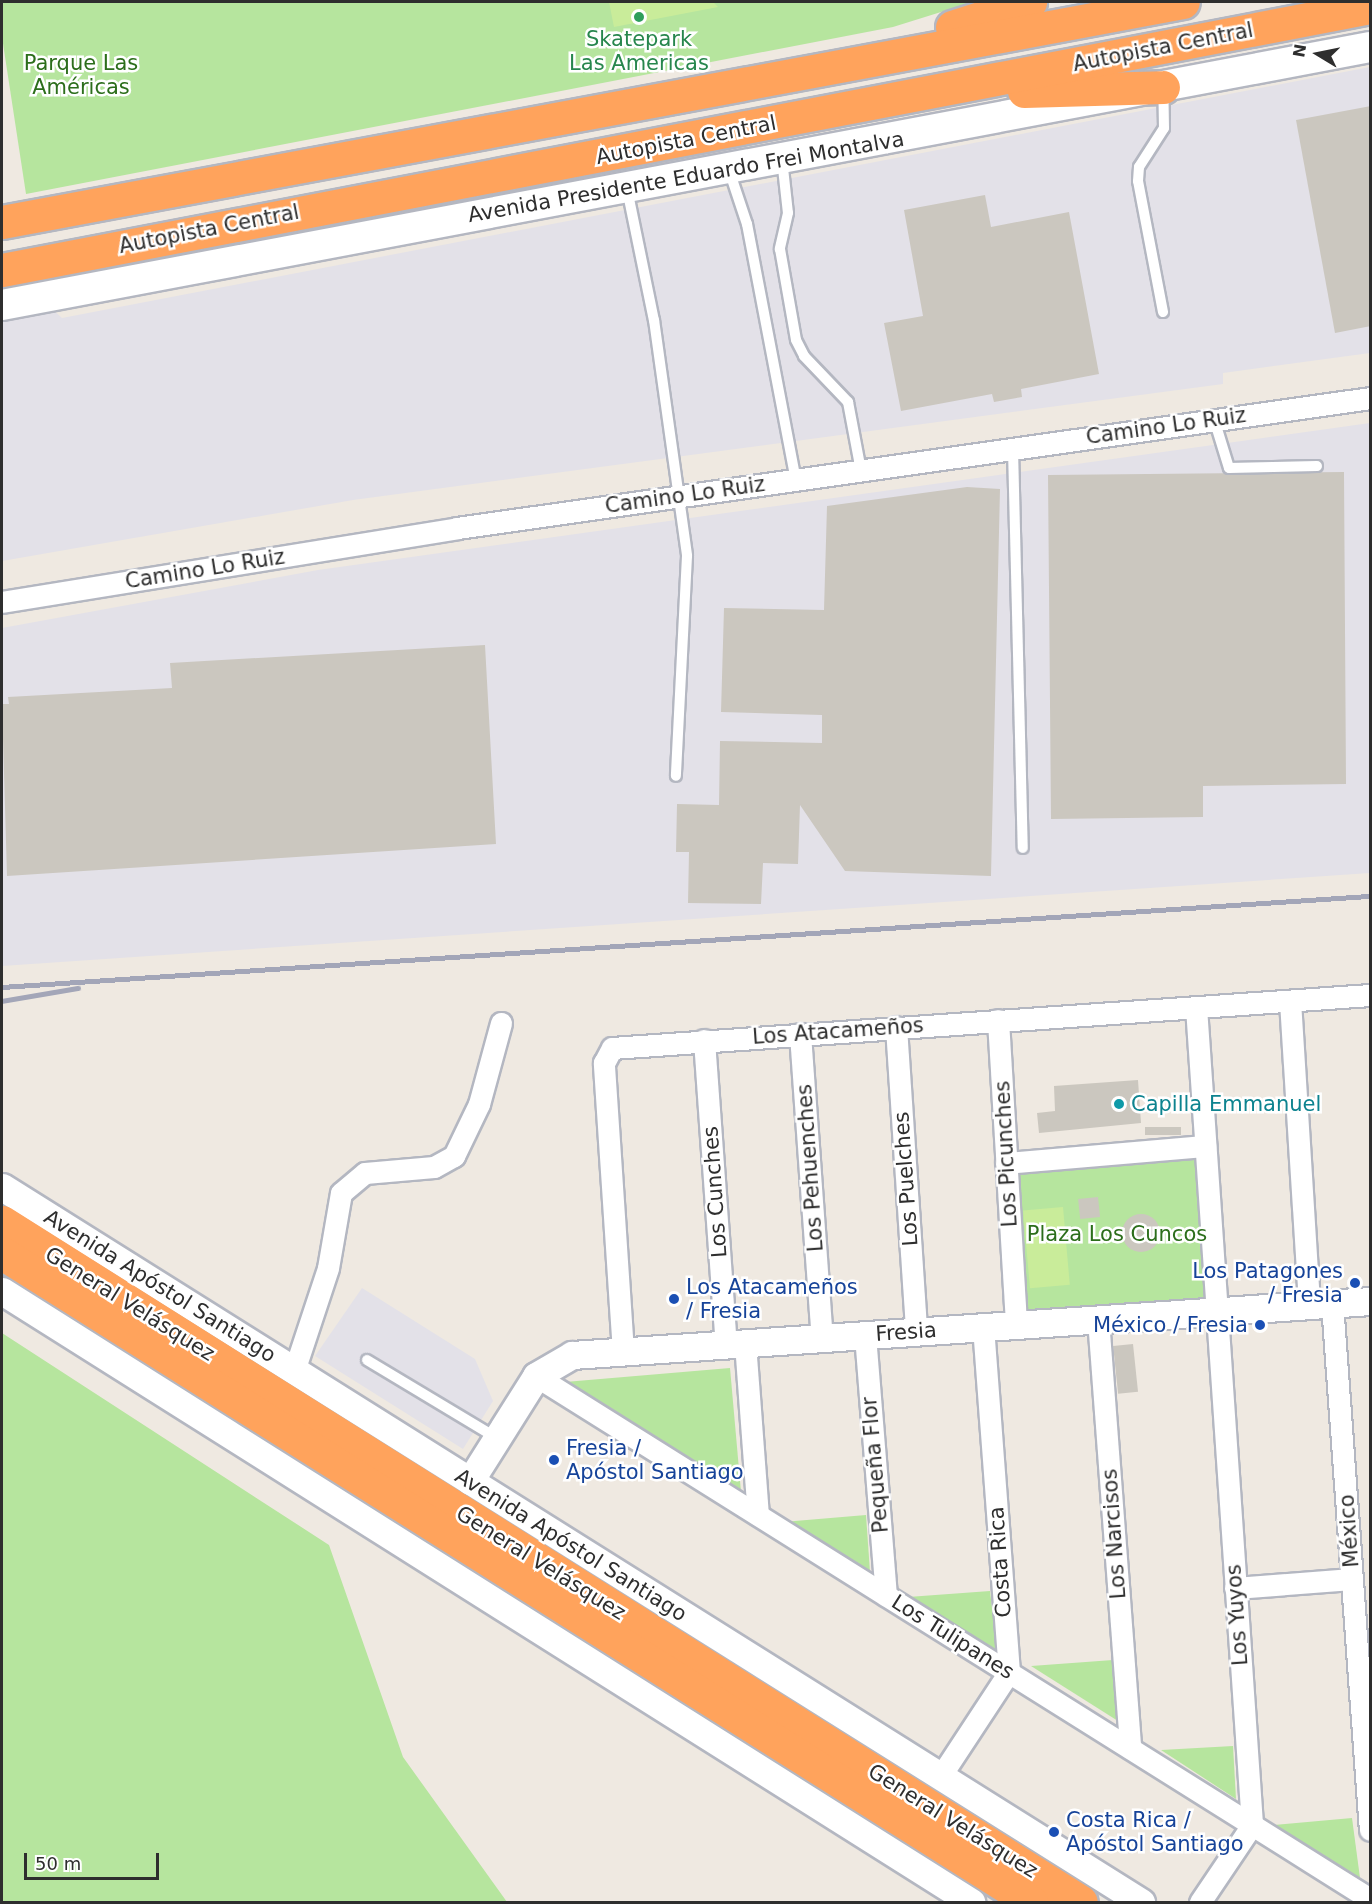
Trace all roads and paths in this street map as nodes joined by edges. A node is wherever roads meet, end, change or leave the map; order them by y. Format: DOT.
graph roads {
  1 [pos="1030,2"];
  2 [pos="1183,2"];
  3 [pos="1371,7"];
  4 [pos="1371,47"];
  5 [pos="829,67"];
  6 [pos="1163,87"];
  7 [pos="899,99"];
  8 [pos="781,157"];
  9 [pos="729,166"];
  10 [pos="626,186"];
  11 [pos="2,222"];
  12 [pos="2,270"];
  13 [pos="2,305"];
  14 [pos="1163,312"];
  15 [pos="1371,398"];
  16 [pos="1214,419"];
  17 [pos="1013,448"];
  18 [pos="1317,466"];
  19 [pos="861,471"];
  20 [pos="796,480"];
  21 [pos="678,496"];
  22 [pos="2,602"];
  23 [pos="676,776"];
  24 [pos="1023,848"];
  25 [pos="1371,995"];
  26 [pos="1290,1001"];
  27 [pos="1196,1007"];
  28 [pos="998,1020"];
  29 [pos="501,1023"];
  30 [pos="896,1027"];
  31 [pos="800,1034"];
  32 [pos="704,1040"];
  33 [pos="1205,1146"];
  34 [pos="1006,1162"];
  35 [pos="2,1187"];
  36 [pos="2,1222"];
  37 [pos="2,1253"];
  38 [pos="2,1291"];
  39 [pos="1371,1301"];
  40 [pos="1321,1304"];
  41 [pos="1214,1311"];
  42 [pos="1098,1319"];
  43 [pos="1016,1325"];
  44 [pos="983,1327"];
  45 [pos="916,1332"];
  46 [pos="865,1335"];
  47 [pos="822,1338"];
  48 [pos="735,1344"];
  49 [pos="623,1352"];
  50 [pos="367,1360"];
  51 [pos="294,1371"];
  52 [pos="536,1376"];
  53 [pos="497,1438"];
  54 [pos="470,1481"];
  55 [pos="758,1515"];
  56 [pos="1352,1579"];
  57 [pos="1235,1588"];
  58 [pos="886,1595"];
  59 [pos="1365,1669"];
  60 [pos="1009,1672"];
  61 [pos="1130,1748"];
  62 [pos="940,1777"];
  63 [pos="1252,1824"];
  64 [pos="1371,1830"];
  65 [pos="1371,1899"];
  66 [pos="971,1902"];
  67 [pos="1031,1902"];
  68 [pos="1082,1902"];
  69 [pos="1141,1902"];
  70 [pos="1200,1902"];
  1 -- 5 [label="highway"];
  2 -- 5 [label="highway, Autopista Central"];
  3 -- 7 [label="highway, Autopista Central"];
  4 -- 6 [label="main road, Avenida Presidente Eduardo Frei Montalva"];
  5 -- 11 [label="highway, Autopista Central"];
  6 -- 7 [label="highway"];
  6 -- 8 [label="main road, Avenida Presidente Eduardo Frei Montalva"];
  6 -- 14 [label="lane"];
  7 -- 12 [label="highway, Autopista Central"];
  8 -- 9 [label="main road, Avenida Presidente Eduardo Frei Montalva"];
  8 -- 19 [label="lane"];
  9 -- 10 [label="main road, Avenida Presidente Eduardo Frei Montalva"];
  9 -- 20 [label="lane"];
  10 -- 13 [label="main road, Avenida Presidente Eduardo Frei Montalva"];
  10 -- 21 [label="lane"];
  15 -- 16 [label="street, Camino Lo Ruiz"];
  16 -- 17 [label="street, Camino Lo Ruiz"];
  16 -- 18 [label="lane"];
  17 -- 19 [label="street, Camino Lo Ruiz"];
  17 -- 24 [label="lane"];
  19 -- 20 [label="street, Camino Lo Ruiz"];
  20 -- 21 [label="street, Camino Lo Ruiz"];
  21 -- 22 [label="street, Camino Lo Ruiz"];
  21 -- 23 [label="lane"];
  25 -- 26 [label="street, Los Atacameños"];
  26 -- 27 [label="street, Los Atacameños"];
  26 -- 40 [label="street, México"];
  27 -- 28 [label="street, Los Atacameños"];
  27 -- 33 [label="street, Los Yuyos"];
  28 -- 30 [label="street, Los Atacameños"];
  28 -- 34 [label="street, Los Picunches"];
  29 -- 51 [label="street"];
  30 -- 31 [label="street, Los Atacameños"];
  30 -- 45 [label="street, Los Puelches"];
  31 -- 32 [label="street, Los Atacameños"];
  31 -- 47 [label="street, Los Pehuenches"];
  32 -- 48 [label="street, Los Cunches"];
  32 -- 49 [label="street, Los Atacameños"];
  33 -- 34 [label="street"];
  33 -- 41 [label="street, Los Yuyos"];
  34 -- 43 [label="street, Los Picunches"];
  35 -- 51 [label="street, Avenida Apóstol Santiago"];
  36 -- 68 [label="highway, General Velásquez"];
  37 -- 67 [label="highway, General Velásquez"];
  38 -- 66 [label="street"];
  39 -- 40 [label="street, Fresia"];
  40 -- 41 [label="street, Fresia"];
  40 -- 56 [label="street, México"];
  41 -- 42 [label="street, Fresia"];
  41 -- 57 [label="street, Los Yuyos"];
  42 -- 43 [label="street, Fresia"];
  42 -- 61 [label="street, Los Narcisos"];
  43 -- 44 [label="street, Fresia"];
  44 -- 45 [label="street, Fresia"];
  44 -- 60 [label="street, Costa Rica"];
  45 -- 46 [label="street, Fresia"];
  46 -- 47 [label="street, Fresia"];
  46 -- 58 [label="street, Pequeña Flor"];
  47 -- 48 [label="street, Fresia"];
  48 -- 49 [label="street, Fresia"];
  48 -- 55 [label="street, Los Cunches"];
  49 -- 52 [label="street, Fresia"];
  50 -- 53 [label="lane"];
  51 -- 54 [label="street, Avenida Apóstol Santiago"];
  52 -- 53 [label="street, Fresia"];
  52 -- 55 [label="street, Los Tulipanes"];
  53 -- 54 [label="street, Fresia"];
  54 -- 62 [label="street, Avenida Apóstol Santiago"];
  55 -- 58 [label="street, Los Tulipanes"];
  56 -- 57 [label="street"];
  56 -- 59 [label="street, México"];
  57 -- 63 [label="street, Los Yuyos"];
  58 -- 60 [label="street, Los Tulipanes"];
  59 -- 64 [label="street, México"];
  60 -- 61 [label="street, Los Tulipanes"];
  60 -- 62 [label="street"];
  61 -- 63 [label="street, Los Tulipanes"];
  62 -- 69 [label="street, Avenida Apóstol Santiago"];
  63 -- 65 [label="street, Los Tulipanes"];
  63 -- 70 [label="street"];
}
